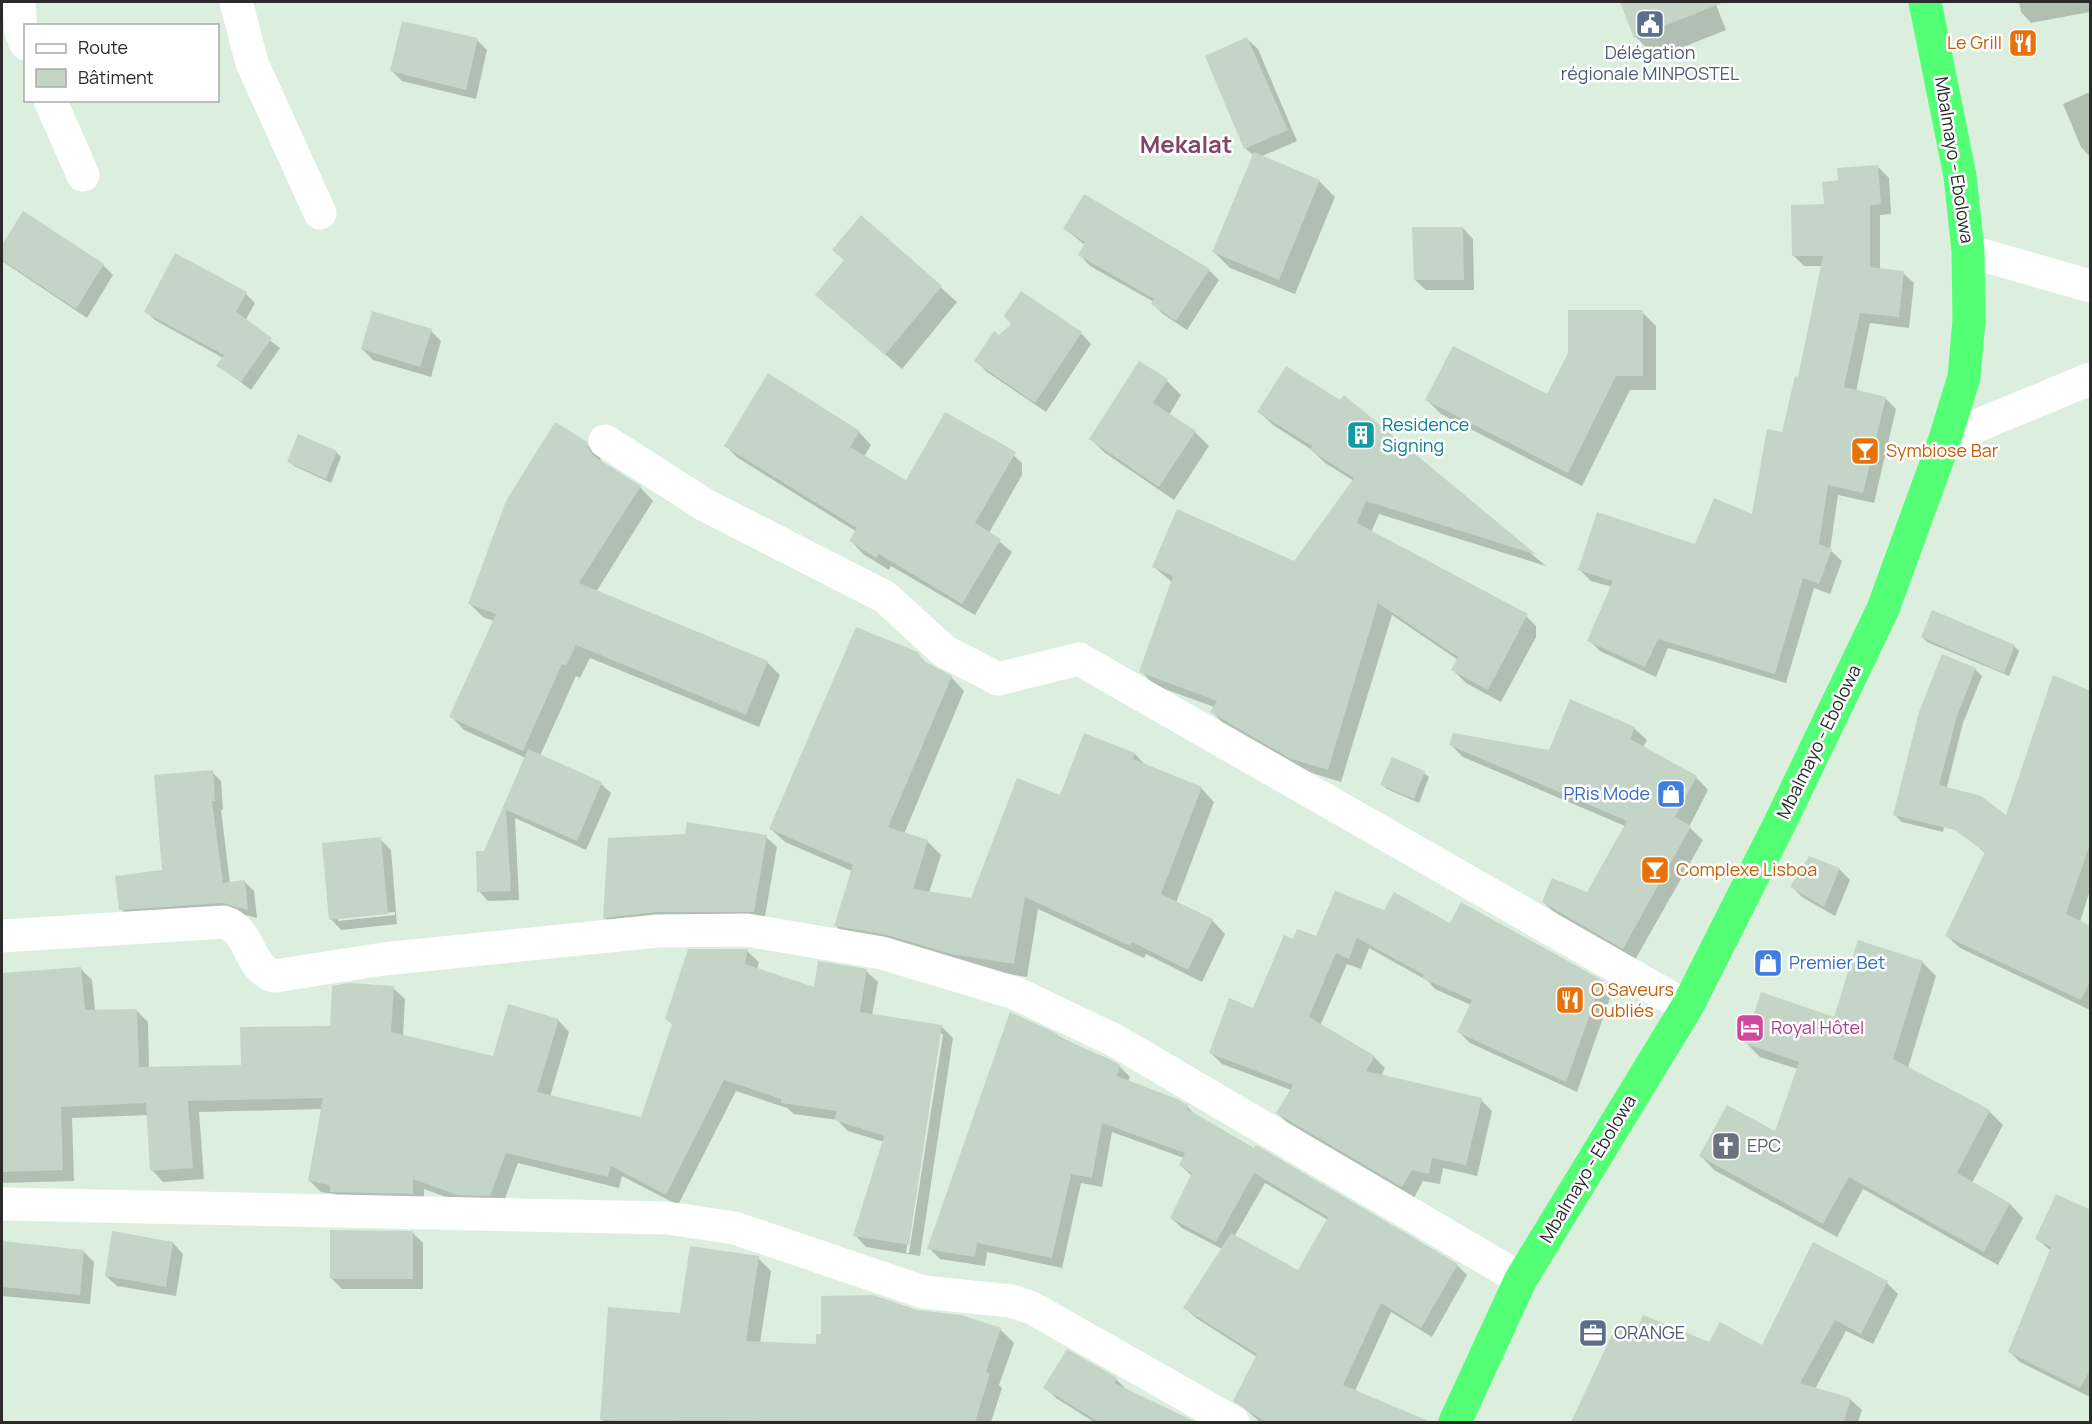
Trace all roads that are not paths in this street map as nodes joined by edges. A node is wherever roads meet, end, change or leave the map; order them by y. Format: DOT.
graph roads {
  1 [pos="19,2"];
  2 [pos="236,2"];
  3 [pos="1925,2"];
  4 [pos="24,39"];
  5 [pos="51,102"];
  6 [pos="83,175"];
  7 [pos="320,213"];
  8 [pos="1968,251"];
  9 [pos="2091,286"];
  10 [pos="2091,379"];
  11 [pos="1945,439"];
  12 [pos="605,441"];
  13 [pos="2,936"];
  14 [pos="1687,1007"];
  15 [pos="2,1204"];
  16 [pos="1521,1280"];
  17 [pos="1233,1422"];
  18 [pos="1455,1422"];
  1 -- 4 [label="street"];
  2 -- 7 [label="street"];
  3 -- 8 [label="highway, Mbalmayo - Ebolowa"];
  5 -- 6 [label="street"];
  8 -- 9 [label="street"];
  8 -- 11 [label="highway, Mbalmayo - Ebolowa"];
  10 -- 11 [label="street"];
  11 -- 14 [label="highway, Mbalmayo - Ebolowa"];
  12 -- 14 [label="street"];
  13 -- 16 [label="street"];
  14 -- 16 [label="highway, Mbalmayo - Ebolowa"];
  15 -- 17 [label="street"];
  16 -- 18 [label="highway, Mbalmayo - Ebolowa"];
}
